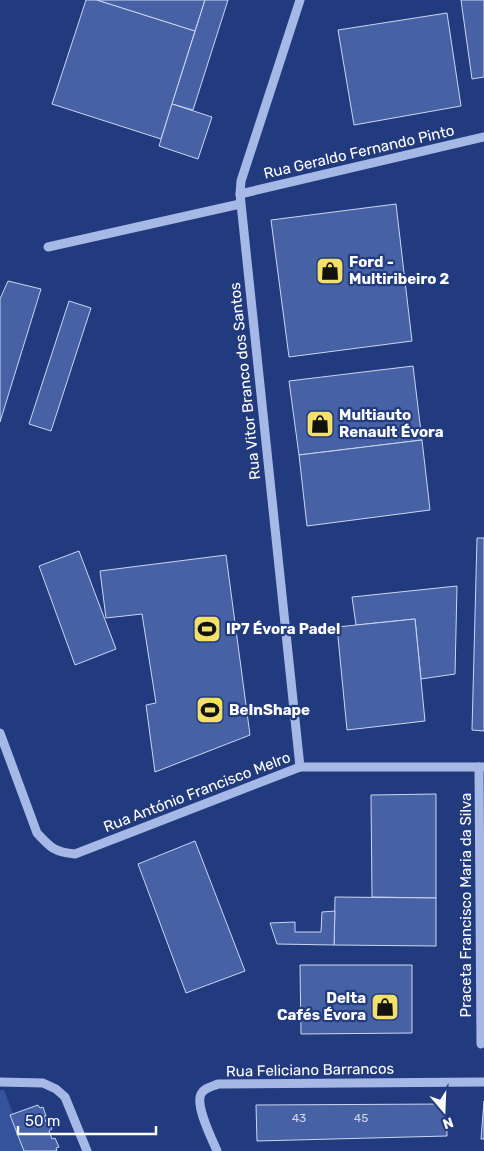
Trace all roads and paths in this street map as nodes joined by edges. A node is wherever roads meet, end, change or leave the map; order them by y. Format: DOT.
graph roads {
  1 [pos="300,0"];
  2 [pos="484,137"];
  3 [pos="240,199"];
  4 [pos="48,247"];
  5 [pos="0,733"];
  6 [pos="300,767"];
  7 [pos="482,767"];
  8 [pos="480,1044"];
  9 [pos="0,1082"];
  10 [pos="484,1082"];
  11 [pos="87,1151"];
  12 [pos="217,1151"];
  1 -- 3 [label="street, Rua Vitor Branco dos Santos"];
  2 -- 3 [label="street, Rua Geraldo Fernando Pinto"];
  3 -- 4 [label="street, Rua Geraldo Fernando Pinto"];
  3 -- 6 [label="street, Rua Vitor Branco dos Santos"];
  5 -- 6 [label="street, Rua António Francisco Melro"];
  6 -- 7 [label="street, Rua António Francisco Melro"];
  7 -- 8 [label="street, Praceta Francisco Maria da Silva"];
  9 -- 11 [label="street"];
  10 -- 12 [label="street, Rua Feliciano Barrancos"];
}
